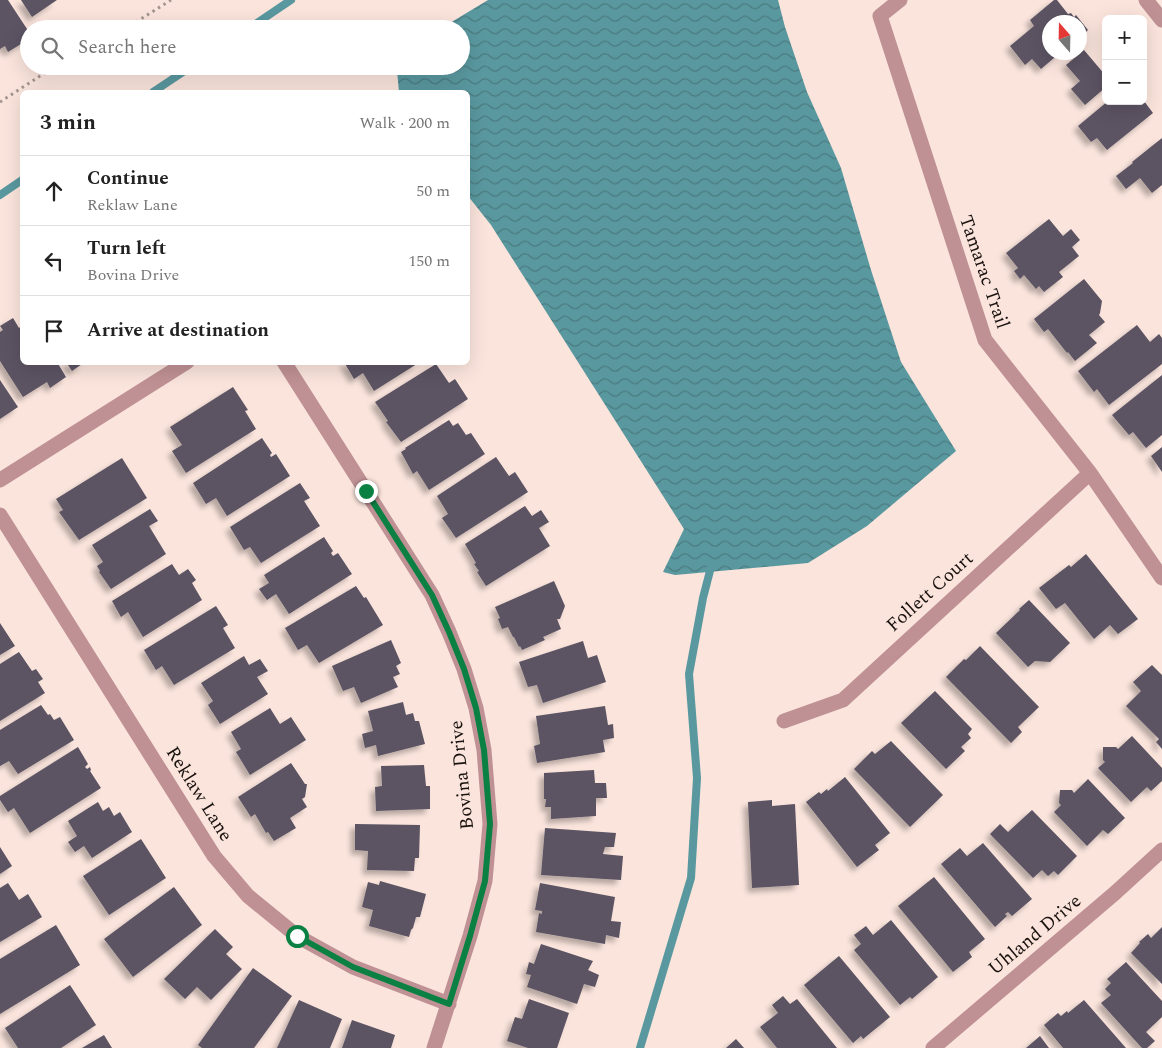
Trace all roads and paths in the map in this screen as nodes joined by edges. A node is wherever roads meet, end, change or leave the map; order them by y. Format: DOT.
graph roads {
  1 [pos="171,0"];
  2 [pos="900,0"];
  3 [pos="1146,0"];
  4 [pos="139,20"];
  5 [pos="1162,20"];
  6 [pos="42,75"];
  7 [pos="0,102"];
  8 [pos="182,365"];
  9 [pos="286,365"];
  10 [pos="1090,473"];
  11 [pos="0,480"];
  12 [pos="0,515"];
  13 [pos="1162,578"];
  14 [pos="784,721"];
  15 [pos="1162,850"];
  16 [pos="449,1004"];
  17 [pos="434,1048"];
  18 [pos="933,1048"];
  1 -- 4 [label="path"];
  2 -- 10 [label="street, Tamarac Trail"];
  3 -- 5 [label="street"];
  6 -- 7 [label="path"];
  8 -- 11 [label="street"];
  9 -- 16 [label="street, Bovina Drive"];
  10 -- 13 [label="street, Tamarac Trail"];
  10 -- 14 [label="street, Follett Court"];
  12 -- 16 [label="street, Reklaw Lane"];
  15 -- 18 [label="street, Uhland Drive"];
  16 -- 17 [label="street, Bovina Drive"];
}
